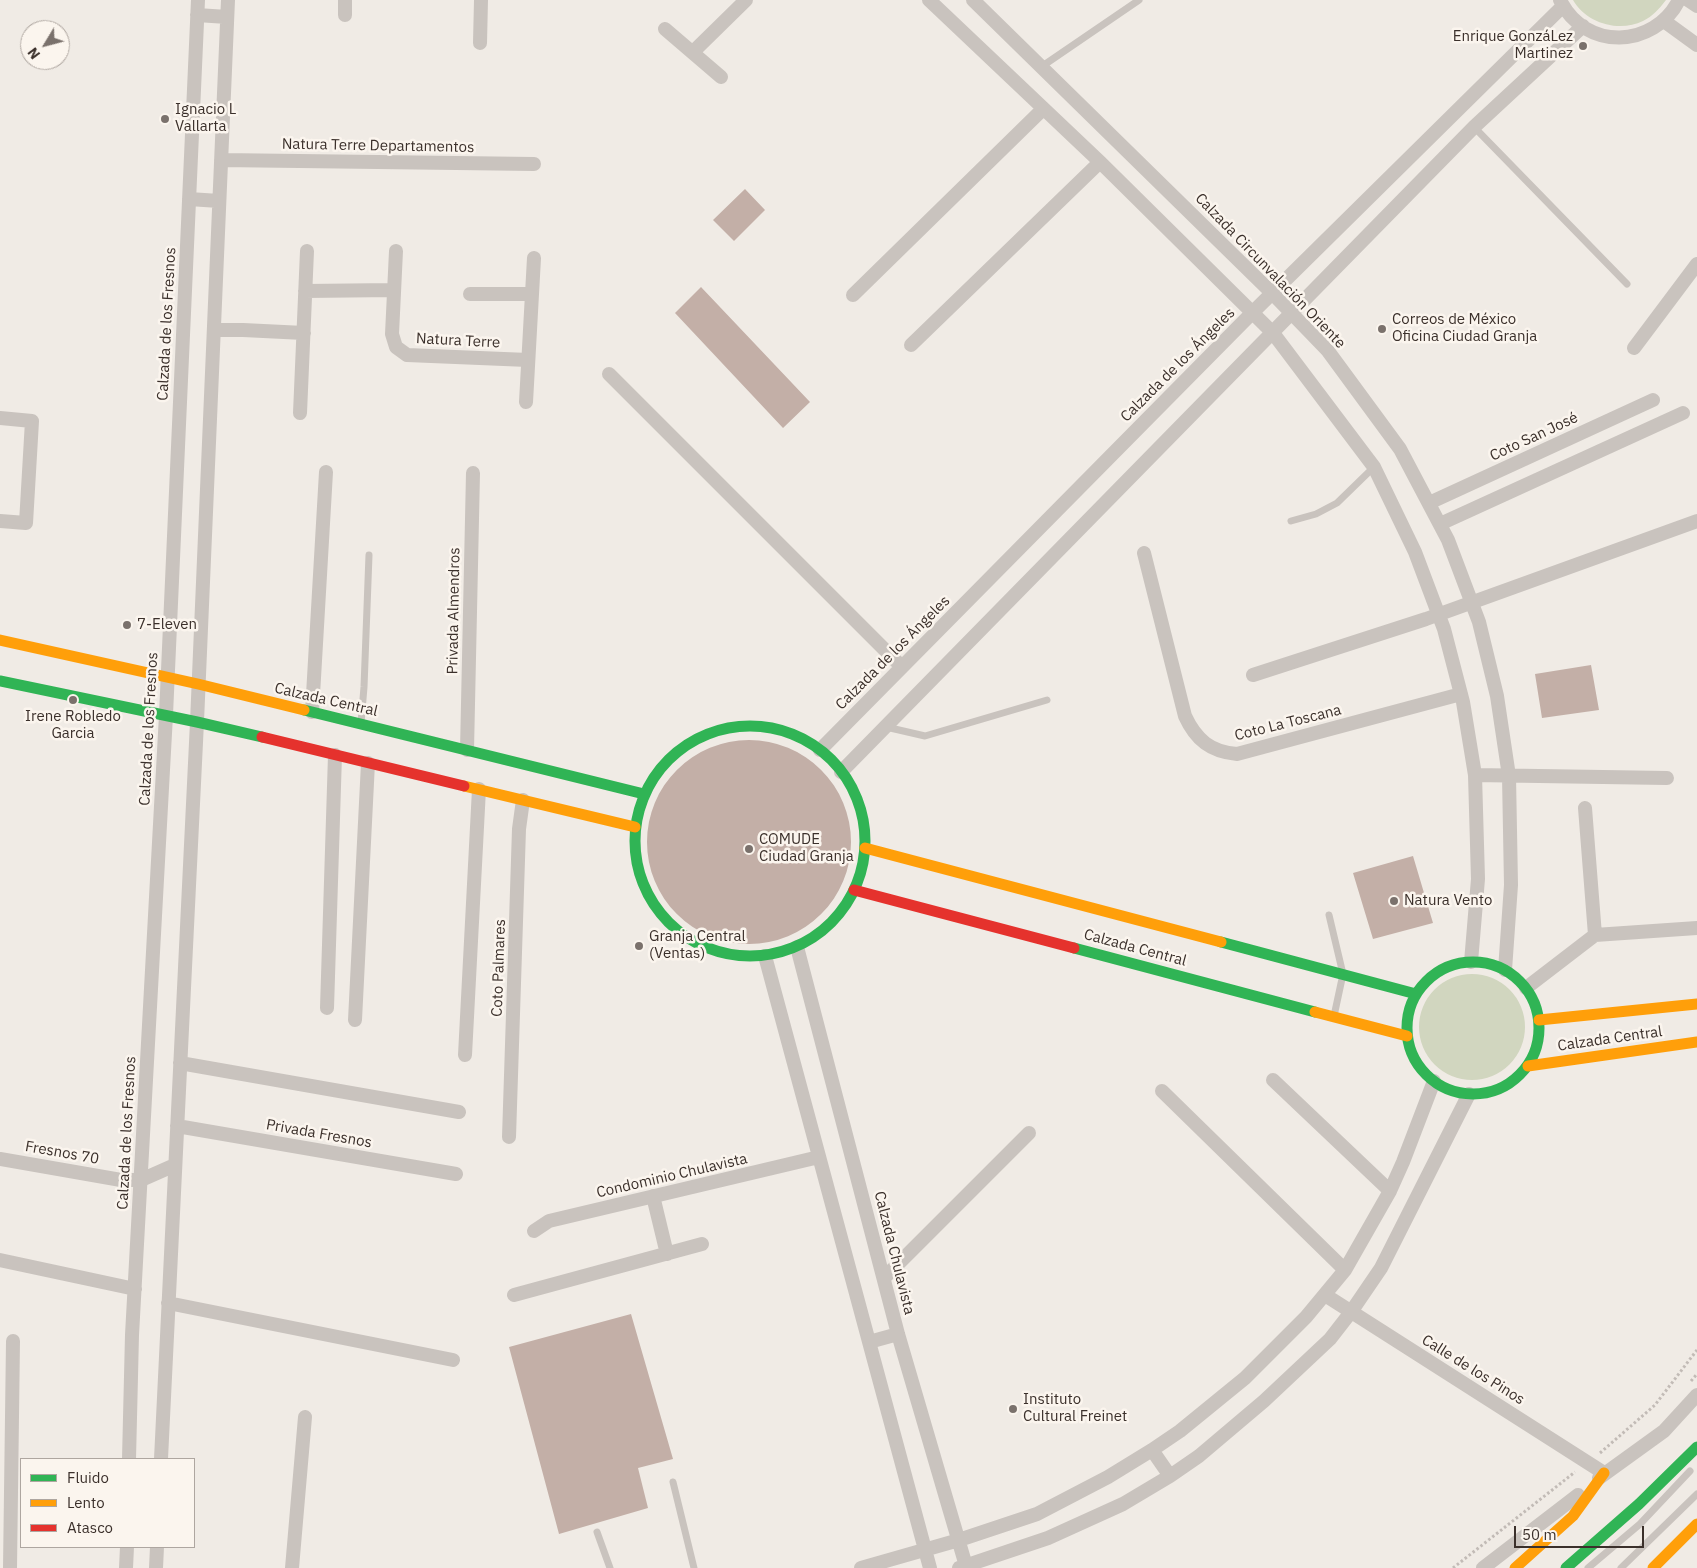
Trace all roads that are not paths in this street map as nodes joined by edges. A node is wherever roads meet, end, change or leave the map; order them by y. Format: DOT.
graph roads {
  1 [pos="198,0"];
  2 [pos="228,0"];
  3 [pos="345,0"];
  4 [pos="481,0"];
  5 [pos="746,0"];
  6 [pos="973,0"];
  7 [pos="1139,0"];
  8 [pos="1679,0"];
  9 [pos="1688,0"];
  10 [pos="936,2"];
  11 [pos="1561,3"];
  12 [pos="1697,6"];
  13 [pos="197,15"];
  14 [pos="345,15"];
  15 [pos="227,17"];
  16 [pos="1664,21"];
  17 [pos="1582,26"];
  18 [pos="665,29"];
  19 [pos="480,43"];
  20 [pos="1697,45"];
  21 [pos="693,52"];
  22 [pos="1041,67"];
  23 [pos="721,77"];
  24 [pos="1043,108"];
  25 [pos="1474,127"];
  26 [pos="221,160"];
  27 [pos="1100,162"];
  28 [pos="534,164"];
  29 [pos="189,199"];
  30 [pos="219,201"];
  31 [pos="307,250"];
  32 [pos="396,251"];
  33 [pos="534,258"];
  34 [pos="1697,264"];
  35 [pos="1627,284"];
  36 [pos="394,290"];
  37 [pos="305,291"];
  38 [pos="1272,293"];
  39 [pos="470,294"];
  40 [pos="532,294"];
  41 [pos="853,295"];
  42 [pos="1252,313"];
  43 [pos="1292,313"];
  44 [pos="214,330"];
  45 [pos="304,333"];
  46 [pos="1273,333"];
  47 [pos="911,345"];
  48 [pos="1634,348"];
  49 [pos="528,360"];
  50 [pos="608,374"];
  51 [pos="1653,400"];
  52 [pos="526,402"];
  53 [pos="1683,412"];
  54 [pos="300,413"];
  55 [pos="0,418"];
  56 [pos="1374,467"];
  57 [pos="326,472"];
  58 [pos="472,472"];
  59 [pos="1428,503"];
  60 [pos="0,521"];
  61 [pos="1291,521"];
  62 [pos="1697,521"];
  63 [pos="1440,524"];
  64 [pos="1144,553"];
  65 [pos="368,555"];
  66 [pos="1472,603"];
  67 [pos="1439,614"];
  68 [pos="0,640"];
  69 [pos="902,667"];
  70 [pos="1253,675"];
  71 [pos="168,677"];
  72 [pos="0,681"];
  73 [pos="198,684"];
  74 [pos="1461,694"];
  75 [pos="1047,700"];
  76 [pos="312,712"];
  77 [pos="166,715"];
  78 [pos="197,722"];
  79 [pos="360,723"];
  80 [pos="886,727"];
  81 [pos="467,750"];
  82 [pos="820,750"];
  83 [pos="335,755"];
  84 [pos="368,763"];
  85 [pos="841,772"];
  86 [pos="1475,775"];
  87 [pos="1509,776"];
  88 [pos="1667,778"];
  89 [pos="479,789"];
  90 [pos="644,794"];
  91 [pos="523,800"];
  92 [pos="1585,808"];
  93 [pos="635,827"];
  94 [pos="865,848"];
  95 [pos="854,890"];
  96 [pos="1330,915"];
  97 [pos="1697,928"];
  98 [pos="1595,935"];
  99 [pos="797,947"];
  100 [pos="765,956"];
  101 [pos="1471,962"];
  102 [pos="1505,970"];
  103 [pos="1343,974"];
  104 [pos="1526,988"];
  105 [pos="1416,994"];
  106 [pos="1697,1004"];
  107 [pos="327,1008"];
  108 [pos="1334,1017"];
  109 [pos="356,1020"];
  110 [pos="1539,1020"];
  111 [pos="1407,1036"];
  112 [pos="1697,1042"];
  113 [pos="465,1054"];
  114 [pos="180,1063"];
  115 [pos="1528,1066"];
  116 [pos="1273,1080"];
  117 [pos="1434,1081"];
  118 [pos="1162,1091"];
  119 [pos="1469,1094"];
  120 [pos="458,1112"];
  121 [pos="177,1126"];
  122 [pos="1029,1133"];
  123 [pos="509,1137"];
  124 [pos="820,1157"];
  125 [pos="0,1159"];
  126 [pos="175,1165"];
  127 [pos="456,1174"];
  128 [pos="141,1180"];
  129 [pos="1390,1191"];
  130 [pos="654,1196"];
  131 [pos="534,1231"];
  132 [pos="702,1244"];
  133 [pos="667,1254"];
  134 [pos="0,1260"];
  135 [pos="1345,1270"];
  136 [pos="884,1278"];
  137 [pos="134,1289"];
  138 [pos="514,1295"];
  139 [pos="1325,1295"];
  140 [pos="168,1303"];
  141 [pos="1351,1312"];
  142 [pos="898,1334"];
  143 [pos="13,1341"];
  144 [pos="869,1342"];
  145 [pos="453,1360"];
  146 [pos="1697,1395"];
  147 [pos="305,1417"];
  148 [pos="1697,1447"];
  149 [pos="1152,1450"];
  150 [pos="129,1458"];
  151 [pos="161,1458"];
  152 [pos="1697,1464"];
  153 [pos="1604,1473"];
  154 [pos="1170,1476"];
  155 [pos="673,1482"];
  156 [pos="1697,1494"];
  157 [pos="1697,1524"];
  158 [pos="597,1532"];
  159 [pos="959,1540"];
  160 [pos="127,1548"];
  161 [pos="157,1548"];
  162 [pos="925,1549"];
  163 [pos="1689,1549"];
  164 [pos="963,1567"];
  165 [pos="10,1568"];
  166 [pos="126,1568"];
  167 [pos="156,1568"];
  168 [pos="292,1568"];
  169 [pos="610,1568"];
  170 [pos="694,1568"];
  171 [pos="861,1568"];
  172 [pos="930,1568"];
  173 [pos="1483,1568"];
  174 [pos="1515,1568"];
  175 [pos="1566,1568"];
  176 [pos="1588,1568"];
  177 [pos="1621,1568"];
  178 [pos="1654,1568"];
  1 -- 13 [label="street, Calzada de los Fresnos"];
  2 -- 15 [label="street"];
  3 -- 14 [label="street"];
  4 -- 19 [label="street"];
  5 -- 21 [label="street"];
  6 -- 22 [label="street, Calzada Circunvalación Oriente"];
  7 -- 22 [label="lane"];
  8 -- 16 [label="street"];
  9 -- 12 [label="street"];
  10 -- 24 [label="street"];
  11 -- 17 [label="street"];
  11 -- 38 [label="street, Calzada de los Ángeles"];
  13 -- 15 [label="street"];
  13 -- 29 [label="street, Calzada de los Fresnos"];
  15 -- 26 [label="street"];
  16 -- 17 [label="street"];
  16 -- 20 [label="street"];
  17 -- 25 [label="street"];
  18 -- 21 [label="street"];
  21 -- 23 [label="street"];
  22 -- 38 [label="street, Calzada Circunvalación Oriente"];
  24 -- 27 [label="street"];
  24 -- 41 [label="street"];
  25 -- 35 [label="lane"];
  25 -- 43 [label="street"];
  26 -- 28 [label="street, Natura Terre Departamentos"];
  26 -- 30 [label="street"];
  27 -- 42 [label="street"];
  27 -- 47 [label="street"];
  29 -- 30 [label="street"];
  29 -- 71 [label="street, Calzada de los Fresnos"];
  30 -- 44 [label="street"];
  31 -- 37 [label="street"];
  32 -- 36 [label="street, Natura Terre"];
  33 -- 40 [label="street"];
  34 -- 48 [label="street"];
  36 -- 37 [label="street"];
  36 -- 49 [label="street, Natura Terre"];
  37 -- 45 [label="street"];
  38 -- 42 [label="street, Calzada de los Ángeles"];
  38 -- 43 [label="street, Calzada Circunvalación Oriente"];
  39 -- 40 [label="street"];
  40 -- 49 [label="street"];
  42 -- 46 [label="street"];
  42 -- 69 [label="street, Calzada de los Ángeles"];
  43 -- 46 [label="street"];
  43 -- 59 [label="street, Calzada Circunvalación Oriente"];
  44 -- 45 [label="street"];
  44 -- 73 [label="street"];
  45 -- 54 [label="street"];
  46 -- 56 [label="street"];
  46 -- 80 [label="street"];
  49 -- 52 [label="street"];
  50 -- 69 [label="street"];
  51 -- 59 [label="street, Coto San José"];
  53 -- 63 [label="street"];
  55 -- 60 [label="street"];
  56 -- 61 [label="lane"];
  56 -- 67 [label="street"];
  57 -- 76 [label="street"];
  58 -- 81 [label="street, Privada Almendros"];
  59 -- 63 [label="street, Calzada Circunvalación Oriente"];
  62 -- 66 [label="street"];
  63 -- 66 [label="street, Calzada Circunvalación Oriente"];
  64 -- 74 [label="street, Coto La Toscana"];
  65 -- 79 [label="lane"];
  66 -- 67 [label="street"];
  66 -- 87 [label="street, Calzada Circunvalación Oriente"];
  67 -- 70 [label="street"];
  67 -- 74 [label="street"];
  68 -- 71 [label="main road, Calzada Central"];
  69 -- 82 [label="street, Calzada de los Ángeles"];
  71 -- 73 [label="main road, Calzada Central"];
  71 -- 77 [label="street, Calzada de los Fresnos"];
  72 -- 77 [label="main road"];
  73 -- 76 [label="main road, Calzada Central"];
  73 -- 78 [label="street"];
  74 -- 86 [label="street"];
  75 -- 80 [label="lane"];
  76 -- 79 [label="main road, Calzada Central"];
  77 -- 78 [label="main road"];
  77 -- 128 [label="street, Calzada de los Fresnos"];
  78 -- 83 [label="main road"];
  78 -- 114 [label="street"];
  79 -- 81 [label="main road, Calzada Central"];
  80 -- 85 [label="street"];
  81 -- 90 [label="main road, Calzada Central"];
  82 -- 85 [label="main road"];
  82 -- 90 [label="main road"];
  83 -- 84 [label="main road"];
  83 -- 107 [label="street"];
  84 -- 89 [label="main road"];
  84 -- 109 [label="street"];
  85 -- 94 [label="main road"];
  86 -- 87 [label="street"];
  86 -- 101 [label="street"];
  87 -- 88 [label="street"];
  87 -- 102 [label="street, Calzada Circunvalación Oriente"];
  89 -- 91 [label="main road"];
  89 -- 113 [label="street"];
  90 -- 93 [label="main road"];
  91 -- 93 [label="main road"];
  91 -- 123 [label="street, Coto Palmares"];
  92 -- 98 [label="street"];
  93 -- 100 [label="main road"];
  94 -- 95 [label="main road"];
  94 -- 103 [label="main road, Calzada Central"];
  95 -- 99 [label="main road"];
  95 -- 108 [label="main road, Calzada Central"];
  96 -- 103 [label="lane"];
  97 -- 98 [label="street"];
  98 -- 104 [label="street"];
  99 -- 100 [label="main road"];
  99 -- 136 [label="street, Calzada Chulavista"];
  100 -- 124 [label="street"];
  101 -- 102 [label="main road"];
  101 -- 105 [label="main road"];
  102 -- 104 [label="main road"];
  103 -- 105 [label="main road, Calzada Central"];
  103 -- 108 [label="lane"];
  104 -- 110 [label="main road"];
  105 -- 111 [label="main road"];
  106 -- 110 [label="main road, Calzada Central"];
  108 -- 111 [label="main road, Calzada Central"];
  110 -- 115 [label="main road"];
  111 -- 117 [label="main road"];
  112 -- 115 [label="main road, Calzada Central"];
  114 -- 120 [label="street"];
  114 -- 121 [label="street"];
  115 -- 119 [label="main road"];
  116 -- 129 [label="street"];
  117 -- 119 [label="main road"];
  117 -- 129 [label="street"];
  118 -- 135 [label="street"];
  119 -- 141 [label="street"];
  121 -- 126 [label="street"];
  121 -- 127 [label="street, Privada Fresnos"];
  122 -- 136 [label="street"];
  124 -- 130 [label="street, Condominio Chulavista"];
  124 -- 144 [label="street"];
  125 -- 128 [label="street, Fresnos 70"];
  126 -- 128 [label="street, Fresnos 70"];
  126 -- 140 [label="street"];
  128 -- 137 [label="street, Calzada de los Fresnos"];
  129 -- 135 [label="street"];
  130 -- 131 [label="street, Condominio Chulavista"];
  130 -- 133 [label="street"];
  132 -- 133 [label="street"];
  133 -- 138 [label="street"];
  134 -- 137 [label="street"];
  135 -- 139 [label="street"];
  136 -- 142 [label="street, Calzada Chulavista"];
  137 -- 150 [label="street, Calzada de los Fresnos"];
  139 -- 141 [label="street, Calle de los Pinos"];
  139 -- 149 [label="street"];
  140 -- 145 [label="street"];
  140 -- 151 [label="street"];
  141 -- 153 [label="street, Calle de los Pinos"];
  141 -- 154 [label="street"];
  142 -- 144 [label="street"];
  142 -- 159 [label="street, Calzada Chulavista"];
  143 -- 165 [label="street"];
  144 -- 162 [label="street"];
  146 -- 153 [label="street"];
  147 -- 168 [label="street"];
  148 -- 175 [label="main road"];
  149 -- 154 [label="street"];
  149 -- 159 [label="street"];
  152 -- 176 [label="lane"];
  153 -- 173 [label="street"];
  153 -- 174 [label="main road"];
  154 -- 164 [label="street"];
  155 -- 170 [label="lane"];
  156 -- 177 [label="lane"];
  157 -- 178 [label="main road"];
  158 -- 169 [label="lane"];
  159 -- 162 [label="street"];
  159 -- 164 [label="street, Calzada Chulavista"];
  160 -- 166 [label="street"];
  161 -- 167 [label="street"];
  162 -- 171 [label="street"];
  162 -- 172 [label="street"];
  163 -- 178 [label="main road"];
}
